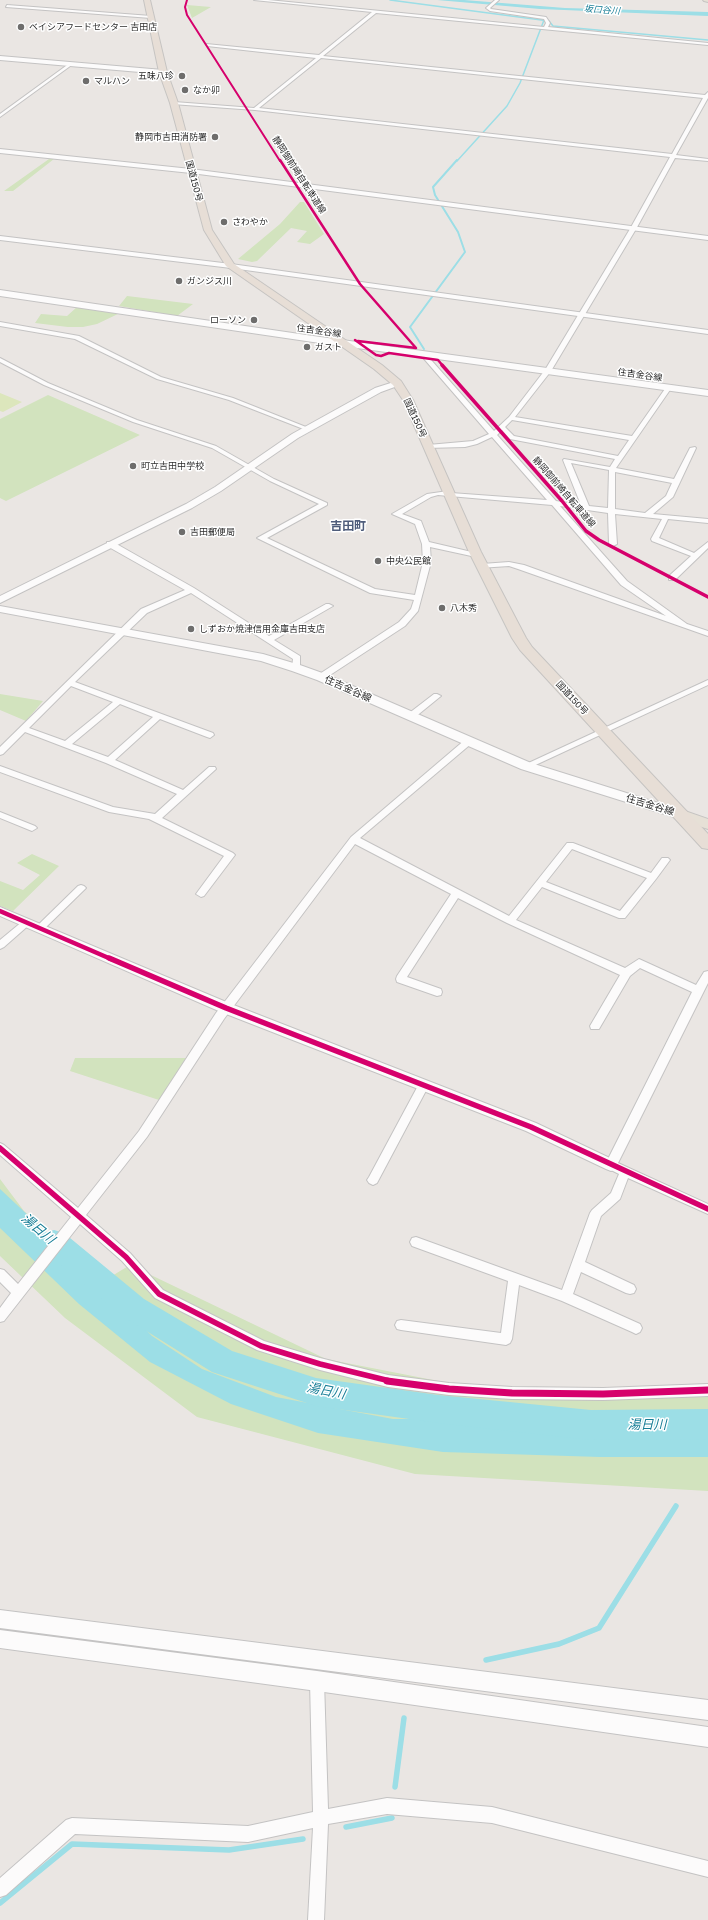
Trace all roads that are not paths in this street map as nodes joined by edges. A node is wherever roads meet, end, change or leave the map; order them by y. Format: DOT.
graph roads {
  1 [pos="147,0"];
  2 [pos="256,0"];
  3 [pos="497,0"];
  4 [pos="7,6"];
  5 [pos="375,12"];
  6 [pos="152,20"];
  7 [pos="135,24"];
  8 [pos="546,28"];
  9 [pos="708,44"];
  10 [pos="207,45"];
  11 [pos="318,57"];
  12 [pos="0,58"];
  13 [pos="71,64"];
  14 [pos="163,72"];
  15 [pos="707,95"];
  16 [pos="174,103"];
  17 [pos="255,109"];
  18 [pos="0,116"];
  19 [pos="0,151"];
  20 [pos="674,156"];
  21 [pos="708,160"];
  22 [pos="192,171"];
  23 [pos="633,228"];
  24 [pos="0,238"];
  25 [pos="708,238"];
  26 [pos="231,266"];
  27 [pos="0,293"];
  28 [pos="581,314"];
  29 [pos="0,324"];
  30 [pos="708,332"];
  31 [pos="341,342"];
  32 [pos="422,353"];
  33 [pos="0,360"];
  34 [pos="548,371"];
  35 [pos="396,383"];
  36 [pos="669,387"];
  37 [pos="708,393"];
  38 [pos="511,418"];
  39 [pos="502,427"];
  40 [pos="308,429"];
  41 [pos="494,434"];
  42 [pos="632,438"];
  43 [pos="428,447"];
  44 [pos="694,448"];
  45 [pos="620,458"];
  46 [pos="249,468"];
  47 [pos="612,469"];
  48 [pos="677,482"];
  49 [pos="449,494"];
  50 [pos="556,504"];
  51 [pos="586,508"];
  52 [pos="612,511"];
  53 [pos="647,515"];
  54 [pos="666,517"];
  55 [pos="708,521"];
  56 [pos="110,544"];
  57 [pos="426,544"];
  58 [pos="613,544"];
  59 [pos="708,544"];
  60 [pos="476,555"];
  61 [pos="696,556"];
  62 [pos="482,566"];
  63 [pos="672,578"];
  64 [pos="191,590"];
  65 [pos="418,598"];
  66 [pos="0,600"];
  67 [pos="329,606"];
  68 [pos="0,610"];
  69 [pos="685,626"];
  70 [pos="121,632"];
  71 [pos="708,634"];
  72 [pos="268,640"];
  73 [pos="296,668"];
  74 [pos="321,677"];
  75 [pos="708,682"];
  76 [pos="70,683"];
  77 [pos="437,696"];
  78 [pos="119,702"];
  79 [pos="159,716"];
  80 [pos="411,716"];
  81 [pos="24,729"];
  82 [pos="602,731"];
  83 [pos="210,735"];
  84 [pos="469,741"];
  85 [pos="66,745"];
  86 [pos="0,752"];
  87 [pos="109,761"];
  88 [pos="526,766"];
  89 [pos="0,769"];
  90 [pos="212,769"];
  91 [pos="184,794"];
  92 [pos="0,815"];
  93 [pos="682,815"];
  94 [pos="156,818"];
  95 [pos="708,824"];
  96 [pos="32,828"];
  97 [pos="354,839"];
  98 [pos="708,844"];
  99 [pos="665,860"];
  100 [pos="653,877"];
  101 [pos="541,883"];
  102 [pos="81,888"];
  103 [pos="201,894"];
  104 [pos="456,894"];
  105 [pos="0,911"];
  106 [pos="510,921"];
  107 [pos="26,923"];
  108 [pos="39,929"];
  109 [pos="0,945"];
  110 [pos="626,973"];
  111 [pos="708,975"];
  112 [pos="698,990"];
  113 [pos="437,992"];
  114 [pos="226,1008"];
  115 [pos="595,1026"];
  116 [pos="424,1085"];
  117 [pos="0,1148"];
  118 [pos="611,1165"];
  119 [pos="625,1172"];
  120 [pos="373,1180"];
  121 [pos="708,1209"];
  122 [pos="78,1218"];
  123 [pos="416,1242"];
  124 [pos="577,1264"];
  125 [pos="0,1274"];
  126 [pos="514,1280"];
  127 [pos="630,1289"];
  128 [pos="20,1290"];
  129 [pos="566,1297"];
  130 [pos="0,1317"];
  131 [pos="401,1326"];
  132 [pos="636,1328"];
  133 [pos="708,1390"];
  134 [pos="0,1619"];
  135 [pos="0,1639"];
  136 [pos="317,1680"];
  137 [pos="708,1710"];
  138 [pos="708,1737"];
  139 [pos="321,1818"];
  140 [pos="708,1869"];
  141 [pos="0,1889"];
  142 [pos="316,1920"];
  1 -- 6 [label="highway, 国道150号"];
  2 -- 5 [label="street"];
  3 -- 8 [label="street"];
  4 -- 6 [label="street"];
  5 -- 8 [label="street"];
  5 -- 11 [label="street"];
  6 -- 7 [label="street"];
  6 -- 14 [label="highway, 国道150号"];
  8 -- 9 [label="street"];
  10 -- 11 [label="street"];
  11 -- 15 [label="street"];
  11 -- 17 [label="street"];
  12 -- 13 [label="street"];
  13 -- 14 [label="street"];
  13 -- 18 [label="street"];
  14 -- 16 [label="highway, 国道150号"];
  15 -- 20 [label="street"];
  16 -- 17 [label="street"];
  16 -- 22 [label="highway, 国道150号"];
  17 -- 20 [label="street"];
  19 -- 22 [label="street"];
  20 -- 21 [label="street"];
  20 -- 23 [label="street"];
  22 -- 23 [label="street"];
  22 -- 26 [label="highway, 国道150号"];
  23 -- 25 [label="street"];
  23 -- 28 [label="street"];
  24 -- 26 [label="street"];
  26 -- 28 [label="street"];
  26 -- 31 [label="highway, 国道150号"];
  27 -- 31 [label="main road, 住吉金谷線"];
  28 -- 30 [label="street"];
  28 -- 34 [label="street"];
  29 -- 40 [label="street"];
  31 -- 32 [label="main road, 住吉金谷線"];
  31 -- 35 [label="highway, 国道150号"];
  32 -- 34 [label="main road, 住吉金谷線"];
  32 -- 41 [label="street"];
  33 -- 46 [label="street"];
  34 -- 36 [label="main road, 住吉金谷線"];
  34 -- 38 [label="street"];
  35 -- 40 [label="street"];
  35 -- 43 [label="highway, 国道150号"];
  36 -- 37 [label="main road, 住吉金谷線"];
  36 -- 42 [label="street"];
  38 -- 39 [label="street"];
  38 -- 42 [label="street"];
  39 -- 41 [label="street"];
  39 -- 45 [label="street"];
  40 -- 46 [label="street"];
  41 -- 43 [label="street"];
  41 -- 50 [label="street"];
  42 -- 45 [label="street"];
  43 -- 49 [label="highway, 国道150号"];
  44 -- 48 [label="street"];
  45 -- 47 [label="street"];
  46 -- 56 [label="street"];
  46 -- 65 [label="street"];
  47 -- 48 [label="street"];
  47 -- 51 [label="street"];
  47 -- 52 [label="street"];
  48 -- 53 [label="street"];
  49 -- 50 [label="street"];
  49 -- 57 [label="street"];
  49 -- 60 [label="highway, 国道150号"];
  50 -- 51 [label="street"];
  50 -- 69 [label="street"];
  51 -- 52 [label="street"];
  52 -- 53 [label="street"];
  52 -- 58 [label="street"];
  53 -- 54 [label="street"];
  54 -- 55 [label="street"];
  54 -- 61 [label="street"];
  56 -- 64 [label="street"];
  56 -- 66 [label="street"];
  57 -- 60 [label="street"];
  57 -- 65 [label="street"];
  59 -- 61 [label="street"];
  60 -- 62 [label="highway, 国道150号"];
  61 -- 63 [label="street"];
  62 -- 69 [label="street"];
  62 -- 82 [label="highway, 国道150号"];
  64 -- 70 [label="street"];
  64 -- 72 [label="street"];
  65 -- 74 [label="street"];
  67 -- 72 [label="street"];
  68 -- 70 [label="main road, 住吉金谷線"];
  69 -- 71 [label="street"];
  70 -- 73 [label="main road, 住吉金谷線"];
  70 -- 76 [label="street"];
  72 -- 73 [label="street"];
  73 -- 74 [label="main road, 住吉金谷線"];
  74 -- 80 [label="main road, 住吉金谷線"];
  75 -- 82 [label="street"];
  76 -- 78 [label="street"];
  76 -- 81 [label="street"];
  77 -- 80 [label="street"];
  78 -- 79 [label="street"];
  78 -- 85 [label="street"];
  79 -- 83 [label="street"];
  79 -- 87 [label="street"];
  80 -- 84 [label="main road, 住吉金谷線"];
  81 -- 85 [label="street"];
  81 -- 86 [label="street"];
  82 -- 88 [label="street"];
  82 -- 93 [label="highway, 国道150号"];
  84 -- 88 [label="main road, 住吉金谷線"];
  84 -- 97 [label="street"];
  85 -- 87 [label="street"];
  87 -- 91 [label="street"];
  88 -- 93 [label="main road, 住吉金谷線"];
  89 -- 94 [label="street"];
  90 -- 91 [label="street"];
  91 -- 94 [label="street"];
  92 -- 96 [label="street"];
  93 -- 95 [label="main road"];
  93 -- 98 [label="highway, 国道150号"];
  94 -- 103 [label="street"];
  97 -- 104 [label="street"];
  97 -- 114 [label="street"];
  99 -- 100 [label="street"];
  100 -- 101 [label="street"];
  100 -- 101 [label="street"];
  101 -- 106 [label="street"];
  102 -- 108 [label="street"];
  104 -- 106 [label="street"];
  104 -- 113 [label="street"];
  105 -- 107 [label="street"];
  106 -- 110 [label="street"];
  107 -- 108 [label="street"];
  107 -- 109 [label="street"];
  108 -- 114 [label="street"];
  110 -- 112 [label="street"];
  110 -- 115 [label="street"];
  111 -- 112 [label="street"];
  112 -- 118 [label="street"];
  114 -- 116 [label="street"];
  114 -- 122 [label="street"];
  116 -- 118 [label="street"];
  116 -- 120 [label="street"];
  117 -- 122 [label="street"];
  118 -- 119 [label="street"];
  119 -- 121 [label="street"];
  119 -- 124 [label="street"];
  122 -- 128 [label="street"];
  122 -- 133 [label="street"];
  123 -- 126 [label="street"];
  124 -- 127 [label="street"];
  124 -- 129 [label="street"];
  125 -- 128 [label="street"];
  126 -- 129 [label="street"];
  126 -- 131 [label="street"];
  128 -- 130 [label="street"];
  129 -- 132 [label="street"];
  134 -- 137 [label="street"];
  135 -- 136 [label="street"];
  136 -- 138 [label="street"];
  136 -- 139 [label="street"];
  139 -- 140 [label="street"];
  139 -- 141 [label="street"];
  139 -- 142 [label="street"];
}
